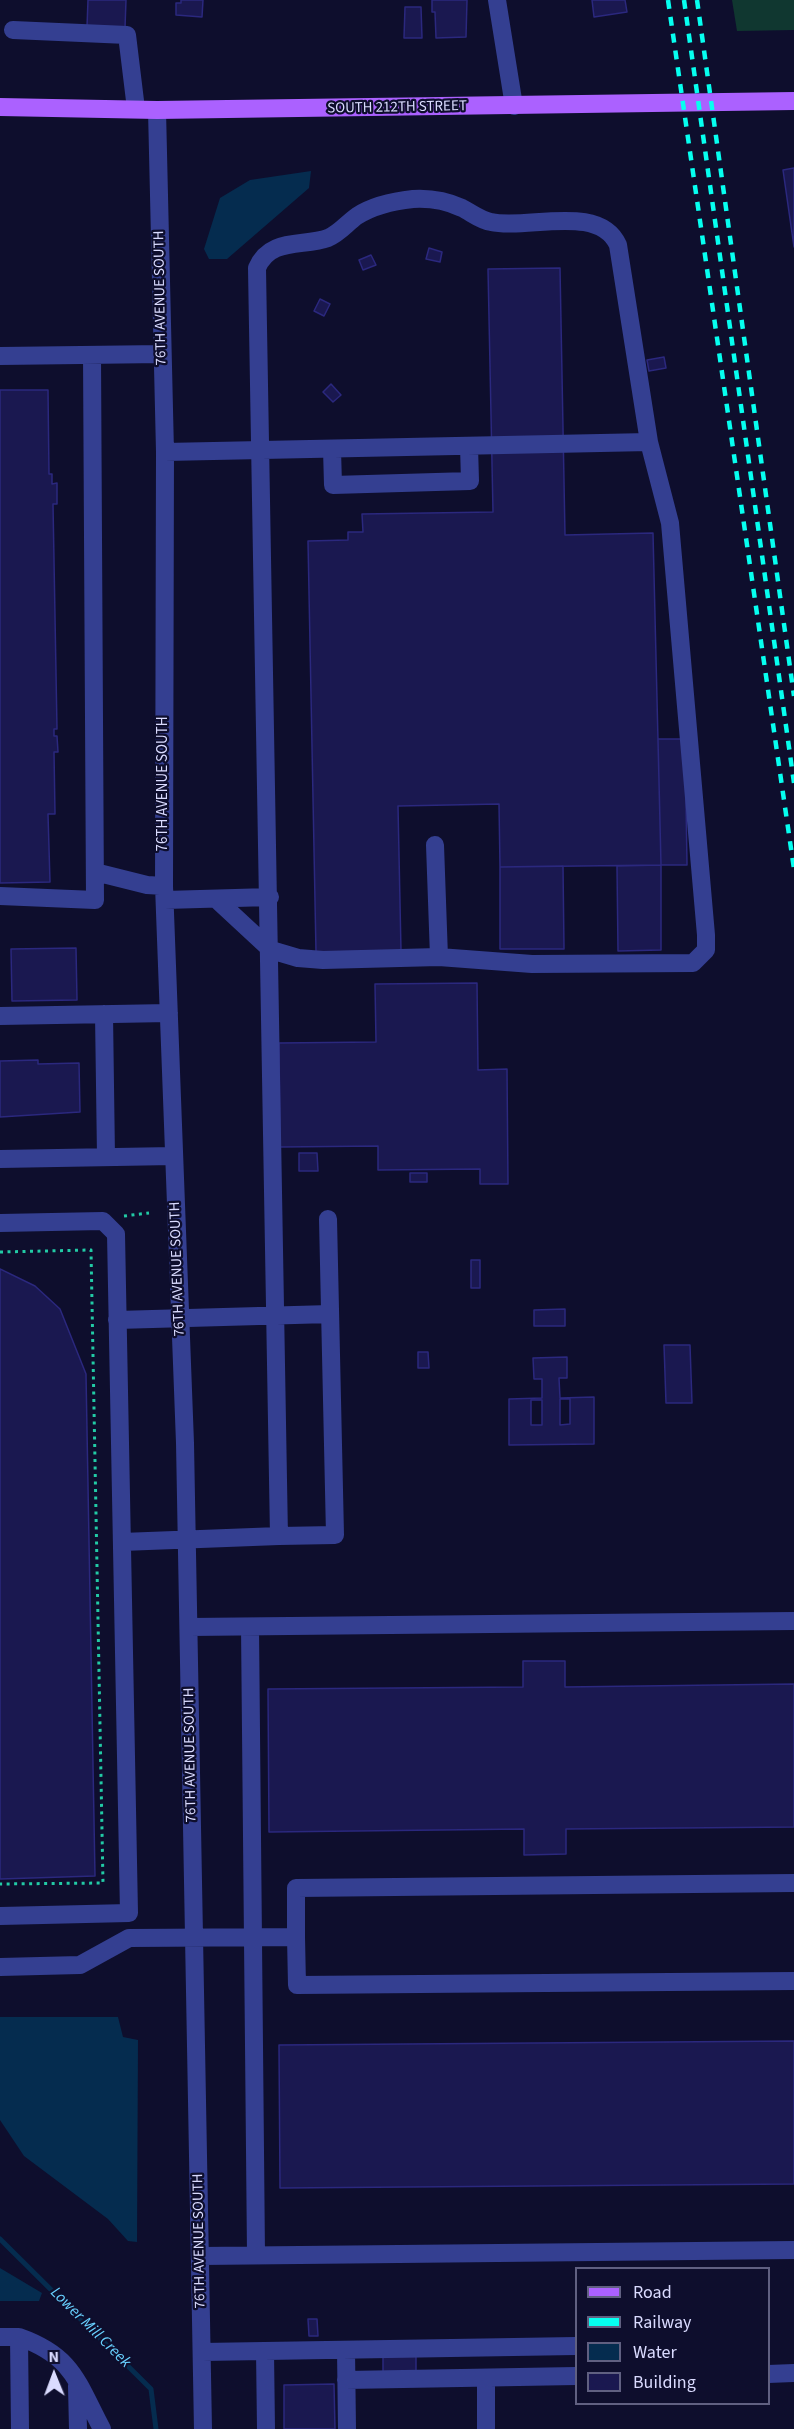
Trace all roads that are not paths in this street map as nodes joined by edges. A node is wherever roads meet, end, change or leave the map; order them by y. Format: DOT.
graph roads {
  1 [pos="497,0"];
  2 [pos="13,30"];
  3 [pos="794,101"];
  4 [pos="514,106"];
  5 [pos="0,107"];
  6 [pos="136,110"];
  7 [pos="157,110"];
  8 [pos="162,354"];
  9 [pos="92,355"];
  10 [pos="0,356"];
  11 [pos="649,442"];
  12 [pos="469,446"];
  13 [pos="332,449"];
  14 [pos="260,450"];
  15 [pos="165,452"];
  16 [pos="435,845"];
  17 [pos="95,872"];
  18 [pos="165,893"];
  19 [pos="0,897"];
  20 [pos="270,897"];
  21 [pos="216,899"];
  22 [pos="271,950"];
  23 [pos="439,957"];
  24 [pos="169,1013"];
  25 [pos="104,1014"];
  26 [pos="0,1016"];
  27 [pos="173,1156"];
  28 [pos="106,1157"];
  29 [pos="0,1159"];
  30 [pos="328,1219"];
  31 [pos="0,1223"];
  32 [pos="276,1314"];
  33 [pos="330,1314"];
  34 [pos="180,1319"];
  35 [pos="117,1320"];
  36 [pos="279,1536"];
  37 [pos="187,1540"];
  38 [pos="122,1542"];
  39 [pos="794,1621"];
  40 [pos="189,1627"];
  41 [pos="250,1627"];
  42 [pos="794,1883"];
  43 [pos="0,1916"];
  44 [pos="296,1937"];
  45 [pos="195,1938"];
  46 [pos="253,1938"];
  47 [pos="0,1967"];
  48 [pos="794,1981"];
  49 [pos="794,2250"];
  50 [pos="256,2255"];
  51 [pos="201,2256"];
  52 [pos="0,2337"];
  53 [pos="19,2337"];
  54 [pos="575,2346"];
  55 [pos="346,2350"];
  56 [pos="265,2351"];
  57 [pos="202,2352"];
  58 [pos="794,2373"];
  59 [pos="770,2374"];
  60 [pos="575,2376"];
  61 [pos="486,2378"];
  62 [pos="346,2380"];
  63 [pos="77,2382"];
  64 [pos="21,2429"];
  65 [pos="78,2429"];
  66 [pos="102,2429"];
  67 [pos="203,2429"];
  68 [pos="266,2429"];
  69 [pos="347,2429"];
  70 [pos="486,2429"];
  1 -- 4 [label="street"];
  2 -- 6 [label="street"];
  3 -- 4 [label="main road, SOUTH 212TH STREET"];
  4 -- 7 [label="main road, SOUTH 212TH STREET"];
  5 -- 6 [label="main road, SOUTH 212TH STREET"];
  6 -- 7 [label="main road, SOUTH 212TH STREET"];
  7 -- 8 [label="street, 76TH AVENUE SOUTH"];
  8 -- 9 [label="street"];
  8 -- 15 [label="street, 76TH AVENUE SOUTH"];
  9 -- 10 [label="street"];
  9 -- 17 [label="street"];
  11 -- 12 [label="street"];
  11 -- 14 [label="street"];
  11 -- 23 [label="street"];
  12 -- 13 [label="street"];
  12 -- 13 [label="street"];
  13 -- 14 [label="street"];
  14 -- 15 [label="street"];
  14 -- 20 [label="street"];
  15 -- 18 [label="street, 76TH AVENUE SOUTH"];
  16 -- 23 [label="street"];
  17 -- 18 [label="street"];
  17 -- 19 [label="street"];
  18 -- 21 [label="street"];
  18 -- 24 [label="street, 76TH AVENUE SOUTH"];
  20 -- 21 [label="street"];
  20 -- 22 [label="street"];
  21 -- 22 [label="street"];
  22 -- 23 [label="street"];
  22 -- 32 [label="street"];
  24 -- 25 [label="street"];
  24 -- 27 [label="street, 76TH AVENUE SOUTH"];
  25 -- 26 [label="street"];
  25 -- 28 [label="street"];
  27 -- 28 [label="street"];
  27 -- 34 [label="street, 76TH AVENUE SOUTH"];
  28 -- 29 [label="street"];
  30 -- 33 [label="street"];
  31 -- 35 [label="street"];
  32 -- 33 [label="street"];
  32 -- 34 [label="street"];
  32 -- 36 [label="street"];
  33 -- 36 [label="street"];
  34 -- 35 [label="street"];
  34 -- 37 [label="street, 76TH AVENUE SOUTH"];
  35 -- 38 [label="street"];
  36 -- 37 [label="street"];
  37 -- 38 [label="street"];
  37 -- 40 [label="street, 76TH AVENUE SOUTH"];
  38 -- 43 [label="street"];
  39 -- 41 [label="street"];
  40 -- 41 [label="street"];
  40 -- 45 [label="street, 76TH AVENUE SOUTH"];
  41 -- 46 [label="street"];
  42 -- 44 [label="street"];
  44 -- 46 [label="street"];
  44 -- 48 [label="street"];
  45 -- 46 [label="street"];
  45 -- 47 [label="street"];
  45 -- 51 [label="street, 76TH AVENUE SOUTH"];
  46 -- 50 [label="street"];
  49 -- 50 [label="street"];
  50 -- 51 [label="street"];
  51 -- 57 [label="street, 76TH AVENUE SOUTH"];
  52 -- 53 [label="street"];
  53 -- 63 [label="street"];
  53 -- 64 [label="street"];
  54 -- 55 [label="street"];
  55 -- 56 [label="street"];
  55 -- 62 [label="street"];
  56 -- 57 [label="street"];
  56 -- 68 [label="street"];
  57 -- 67 [label="street, 76TH AVENUE SOUTH"];
  58 -- 59 [label="street"];
  60 -- 61 [label="street"];
  61 -- 62 [label="street"];
  61 -- 70 [label="street"];
  62 -- 69 [label="street"];
  63 -- 65 [label="street"];
  63 -- 66 [label="street"];
}
